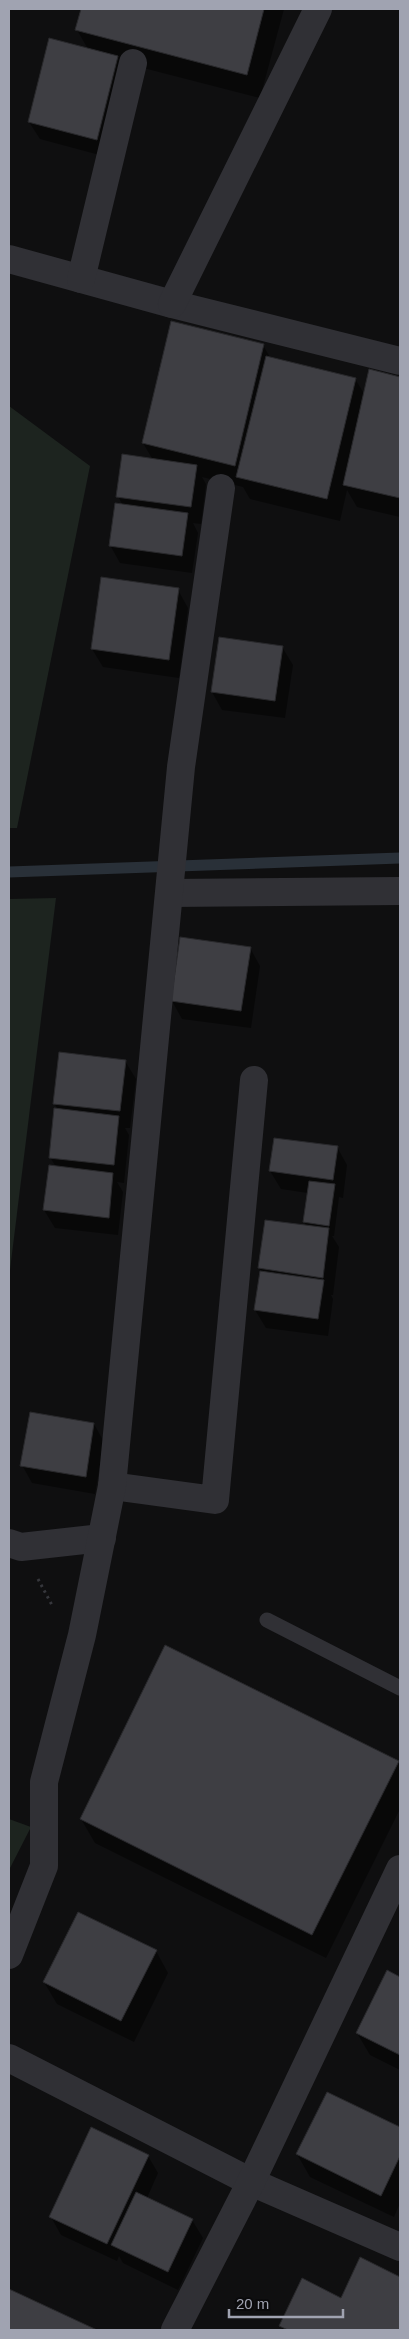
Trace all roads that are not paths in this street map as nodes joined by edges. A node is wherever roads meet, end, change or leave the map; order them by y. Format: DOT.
graph roads {
  1 [pos="318,9"];
  2 [pos="132,63"];
  3 [pos="9,259"];
  4 [pos="81,278"];
  5 [pos="172,304"];
  6 [pos="400,361"];
  7 [pos="221,488"];
  8 [pos="400,891"];
  9 [pos="170,893"];
  10 [pos="254,1080"];
  11 [pos="112,1486"];
  12 [pos="102,1538"];
  13 [pos="15,1545"];
  14 [pos="267,1620"];
  15 [pos="400,1688"];
  16 [pos="400,1869"];
  17 [pos="9,1955"];
  18 [pos="9,2058"];
  19 [pos="251,2182"];
  20 [pos="400,2247"];
  21 [pos="176,2330"];
  1 -- 5 [label="street"];
  2 -- 4 [label="street"];
  3 -- 4 [label="street"];
  4 -- 5 [label="street"];
  5 -- 6 [label="street"];
  7 -- 9 [label="street"];
  8 -- 9 [label="street"];
  9 -- 11 [label="street"];
  10 -- 11 [label="street"];
  11 -- 12 [label="street"];
  12 -- 13 [label="street"];
  12 -- 17 [label="street"];
  14 -- 15 [label="lane"];
  16 -- 19 [label="street"];
  18 -- 19 [label="street"];
  19 -- 20 [label="street"];
  19 -- 21 [label="street"];
}
